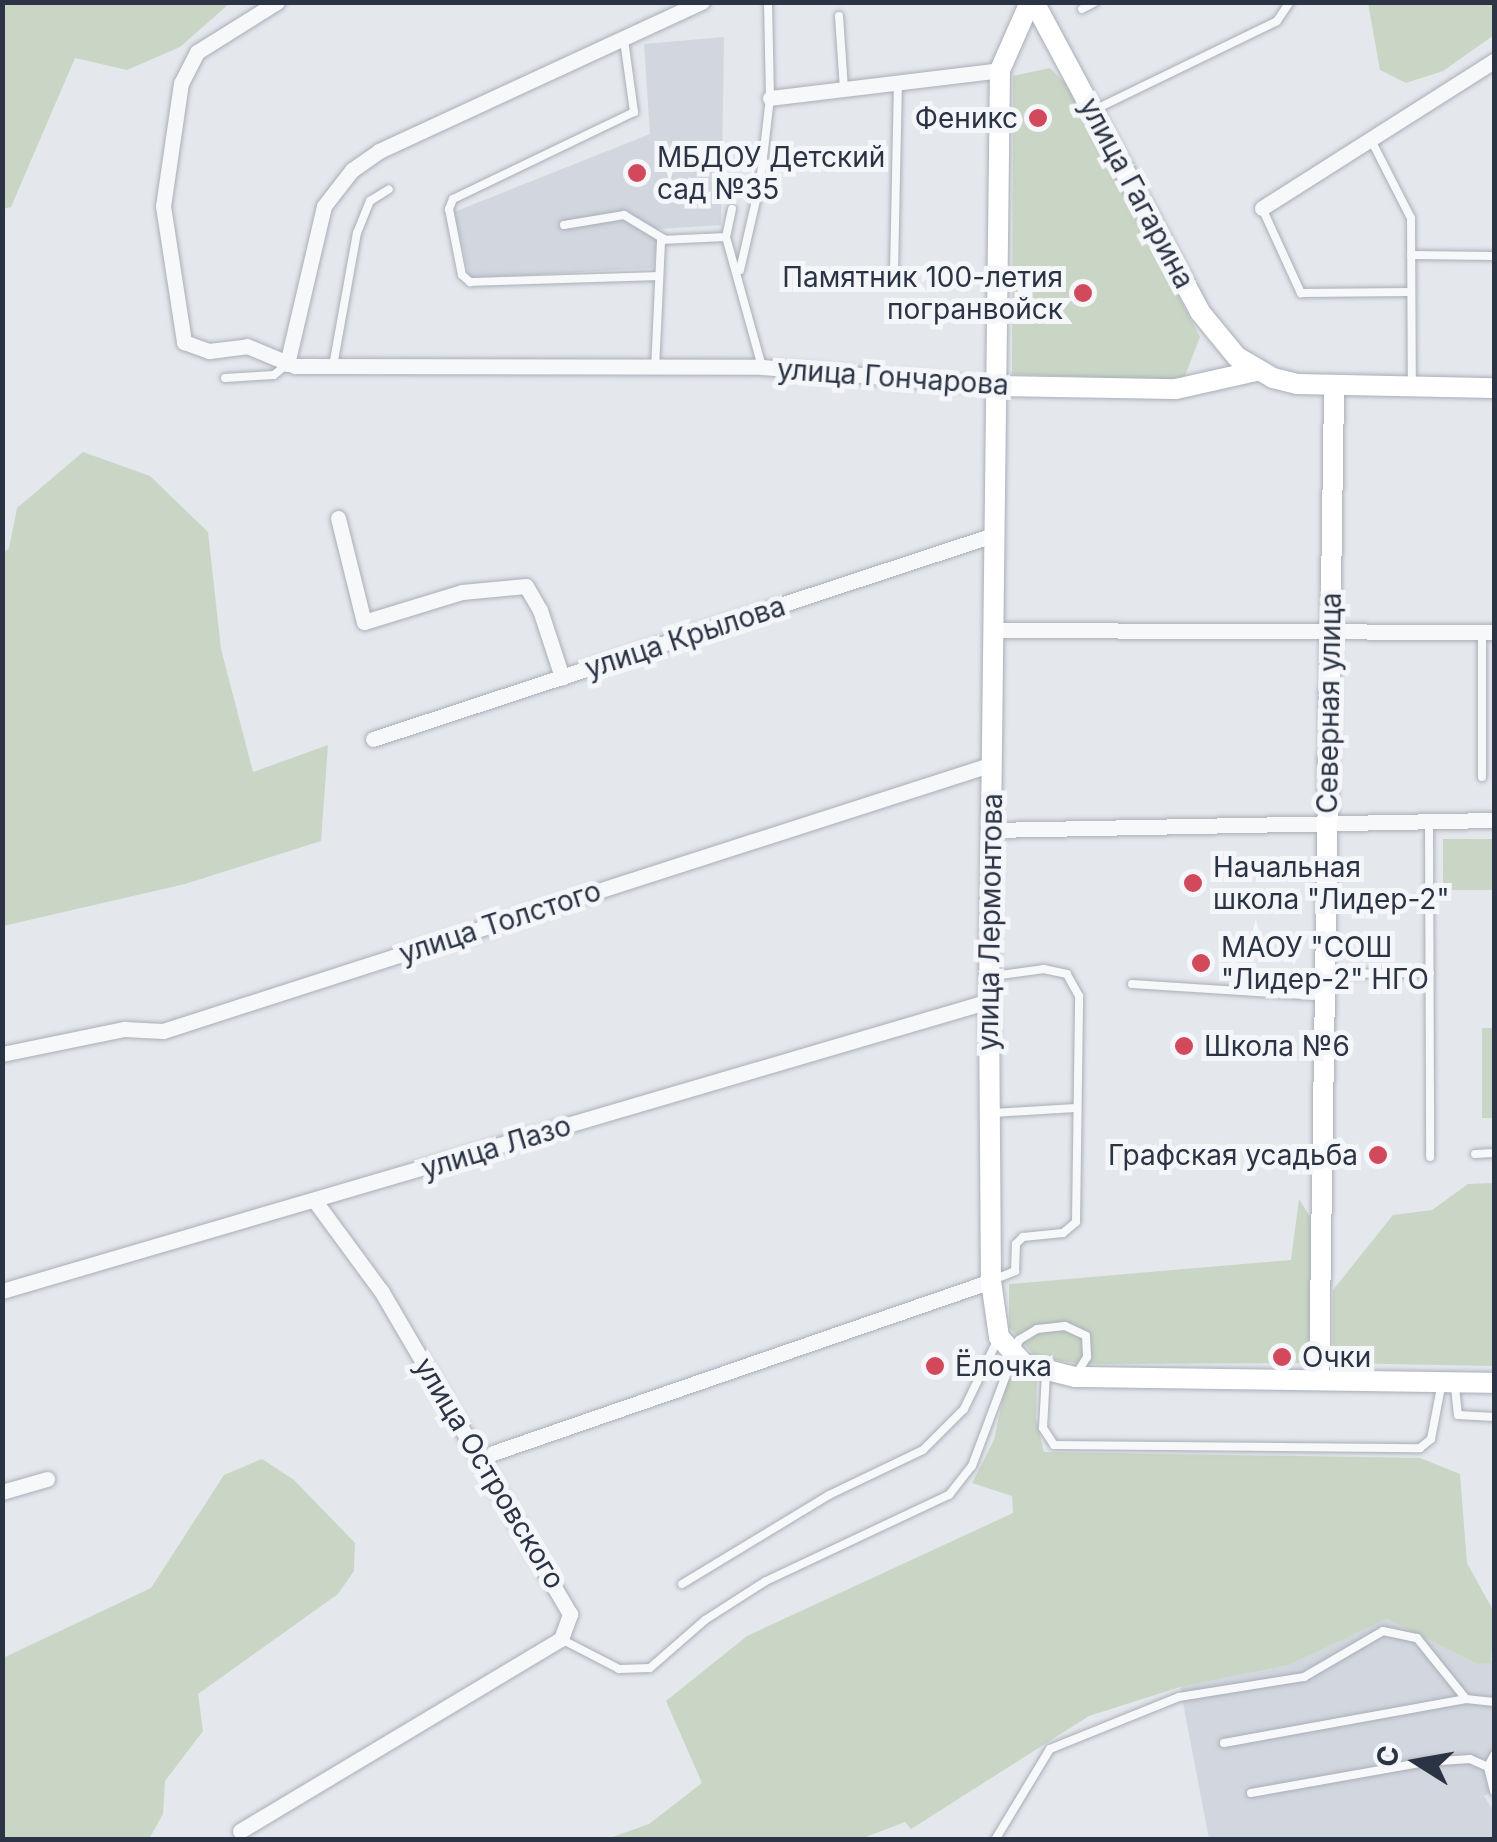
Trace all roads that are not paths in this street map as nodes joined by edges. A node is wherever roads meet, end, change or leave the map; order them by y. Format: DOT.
graph roads {
  1 [pos="277,2"];
  2 [pos="702,2"];
  3 [pos="768,2"];
  4 [pos="1032,2"];
  5 [pos="1095,2"];
  6 [pos="1290,2"];
  7 [pos="1082,9"];
  8 [pos="839,16"];
  9 [pos="624,40"];
  10 [pos="1494,62"];
  11 [pos="1000,70"];
  12 [pos="898,82"];
  13 [pos="844,89"];
  14 [pos="770,98"];
  15 [pos="1094,110"];
  16 [pos="1371,140"];
  17 [pos="388,189"];
  18 [pos="1262,208"];
  19 [pos="732,209"];
  20 [pos="564,225"];
  21 [pos="726,236"];
  22 [pos="664,238"];
  23 [pos="1411,255"];
  24 [pos="1494,256"];
  25 [pos="740,270"];
  26 [pos="894,272"];
  27 [pos="656,276"];
  28 [pos="1411,292"];
  29 [pos="286,364"];
  30 [pos="332,366"];
  31 [pos="762,367"];
  32 [pos="1256,370"];
  33 [pos="655,371"];
  34 [pos="225,378"];
  35 [pos="997,386"];
  36 [pos="1334,386"];
  37 [pos="1412,387"];
  38 [pos="1494,388"];
  39 [pos="338,518"];
  40 [pos="996,534"];
  41 [pos="992,630"];
  42 [pos="1488,632"];
  43 [pos="1330,634"];
  44 [pos="562,677"];
  45 [pos="373,739"];
  46 [pos="992,764"];
  47 [pos="1482,776"];
  48 [pos="1429,820"];
  49 [pos="1494,820"];
  50 [pos="1327,822"];
  51 [pos="991,830"];
  52 [pos="1430,973"];
  53 [pos="1325,974"];
  54 [pos="989,977"];
  55 [pos="1132,984"];
  56 [pos="1325,996"];
  57 [pos="989,1000"];
  58 [pos="2,1054"];
  59 [pos="1076,1108"];
  60 [pos="989,1113"];
  61 [pos="1494,1153"];
  62 [pos="1474,1154"];
  63 [pos="1430,1157"];
  64 [pos="315,1200"];
  65 [pos="990,1281"];
  66 [pos="2,1292"];
  67 [pos="1004,1345"];
  68 [pos="1319,1372"];
  69 [pos="1046,1373"];
  70 [pos="1074,1377"];
  71 [pos="1449,1382"];
  72 [pos="1494,1383"];
  73 [pos="1494,1417"];
  74 [pos="492,1453"];
  75 [pos="47,1479"];
  76 [pos="2,1492"];
  77 [pos="682,1584"];
  78 [pos="561,1639"];
  79 [pos="1466,1699"];
  80 [pos="1494,1702"];
  81 [pos="1224,1743"];
  82 [pos="1494,1754"];
  83 [pos="1488,1767"];
  84 [pos="1494,1791"];
  85 [pos="1251,1793"];
  86 [pos="240,1830"];
  87 [pos="996,1840"];
  1 -- 29 [label="street, улица Гончарова"];
  2 -- 9 [label="street"];
  3 -- 14 [label="lane"];
  4 -- 11 [label="main road, улица Лермонтова"];
  4 -- 15 [label="main road, улица Гагарина"];
  5 -- 7 [label="lane"];
  6 -- 15 [label="lane"];
  8 -- 13 [label="lane"];
  9 -- 27 [label="lane"];
  9 -- 29 [label="street"];
  10 -- 16 [label="street"];
  11 -- 12 [label="street"];
  11 -- 35 [label="main road, улица Лермонтова"];
  12 -- 13 [label="street"];
  12 -- 26 [label="lane"];
  13 -- 14 [label="street"];
  14 -- 25 [label="lane"];
  15 -- 32 [label="main road, улица Гагарина"];
  16 -- 18 [label="street"];
  16 -- 23 [label="lane"];
  17 -- 30 [label="lane"];
  18 -- 28 [label="lane"];
  19 -- 21 [label="lane"];
  20 -- 22 [label="lane"];
  21 -- 22 [label="lane"];
  21 -- 25 [label="lane"];
  22 -- 27 [label="lane"];
  23 -- 24 [label="lane"];
  23 -- 28 [label="lane"];
  25 -- 31 [label="lane"];
  27 -- 33 [label="lane"];
  28 -- 37 [label="lane"];
  29 -- 30 [label="street, улица Гончарова"];
  29 -- 34 [label="lane"];
  30 -- 33 [label="street, улица Гончарова"];
  31 -- 33 [label="street, улица Гончарова"];
  31 -- 35 [label="street, улица Гончарова"];
  32 -- 35 [label="main road, улица Гончарова"];
  32 -- 36 [label="main road, улица Гончарова"];
  35 -- 40 [label="main road, улица Лермонтова"];
  36 -- 37 [label="main road, улица Гончарова"];
  36 -- 43 [label="main road, Северная улица"];
  37 -- 38 [label="main road, улица Гончарова"];
  39 -- 44 [label="street"];
  40 -- 41 [label="main road, улица Лермонтова"];
  40 -- 44 [label="street, улица Крылова"];
  41 -- 43 [label="street"];
  41 -- 46 [label="main road, улица Лермонтова"];
  42 -- 43 [label="street"];
  42 -- 47 [label="lane"];
  43 -- 50 [label="main road, Северная улица"];
  44 -- 45 [label="street, улица Крылова"];
  46 -- 51 [label="main road, улица Лермонтова"];
  46 -- 58 [label="street, улица Толстого"];
  48 -- 49 [label="street"];
  48 -- 50 [label="street"];
  48 -- 52 [label="lane"];
  50 -- 51 [label="street"];
  50 -- 53 [label="main road, Северная улица"];
  51 -- 54 [label="main road, улица Лермонтова"];
  52 -- 53 [label="lane"];
  52 -- 63 [label="lane"];
  53 -- 56 [label="main road, Северная улица"];
  54 -- 57 [label="main road, улица Лермонтова"];
  54 -- 59 [label="lane"];
  55 -- 56 [label="lane"];
  56 -- 68 [label="main road, Северная улица"];
  57 -- 60 [label="main road, улица Лермонтова"];
  57 -- 64 [label="street, улица Лазо"];
  59 -- 60 [label="lane"];
  59 -- 65 [label="lane"];
  60 -- 65 [label="main road, улица Лермонтова"];
  61 -- 62 [label="lane"];
  64 -- 66 [label="street, улица Лазо"];
  64 -- 78 [label="street, улица Островского"];
  65 -- 67 [label="main road, улица Лермонтова"];
  65 -- 74 [label="street, улица Островского"];
  67 -- 69 [label="main road"];
  67 -- 70 [label="lane"];
  67 -- 77 [label="lane"];
  67 -- 78 [label="lane"];
  68 -- 70 [label="main road"];
  68 -- 71 [label="main road"];
  69 -- 70 [label="main road"];
  69 -- 71 [label="lane"];
  71 -- 72 [label="main road"];
  71 -- 73 [label="lane"];
  75 -- 76 [label="street"];
  78 -- 86 [label="street"];
  79 -- 80 [label="lane"];
  79 -- 81 [label="lane"];
  79 -- 87 [label="lane"];
  82 -- 83 [label="lane"];
  83 -- 84 [label="lane"];
  83 -- 85 [label="lane"];
}
